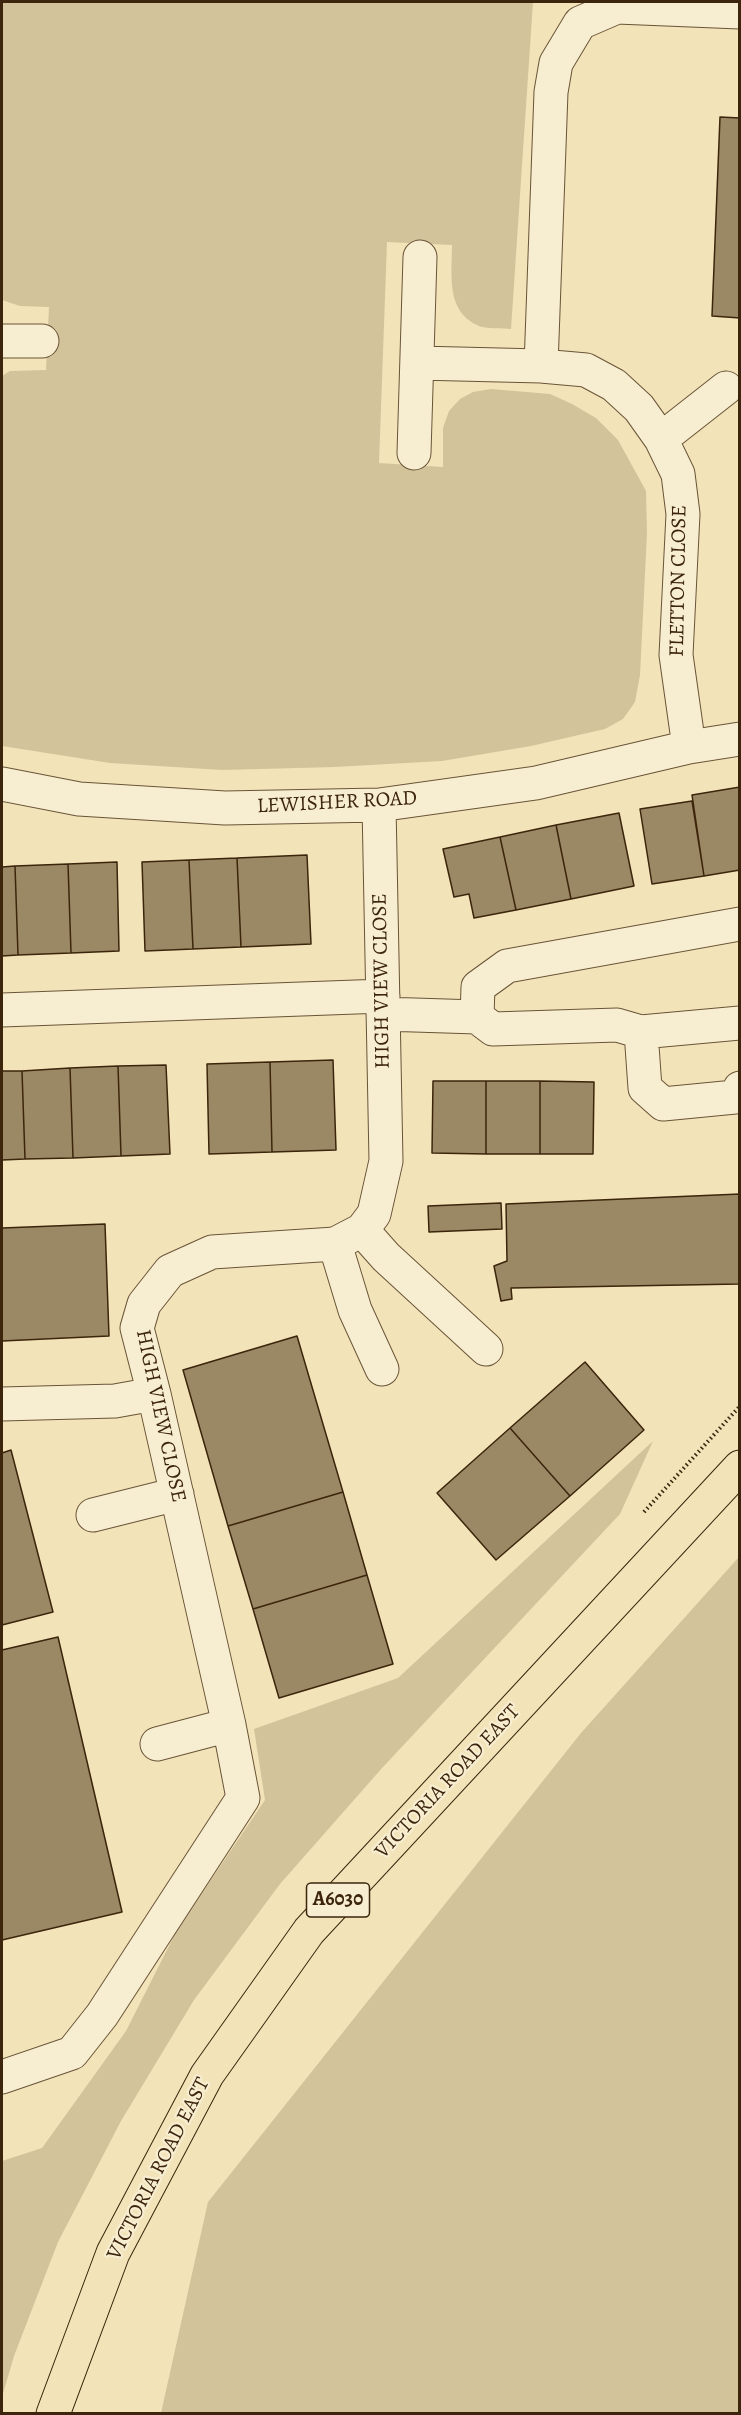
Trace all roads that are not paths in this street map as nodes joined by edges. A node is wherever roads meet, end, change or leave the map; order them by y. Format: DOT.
graph roads {
  1 [pos="740,12"];
  2 [pos="420,257"];
  3 [pos="2,341"];
  4 [pos="42,341"];
  5 [pos="417,363"];
  6 [pos="541,366"];
  7 [pos="726,388"];
  8 [pos="661,439"];
  9 [pos="414,453"];
  10 [pos="740,739"];
  11 [pos="689,747"];
  12 [pos="2,784"];
  13 [pos="379,805"];
  14 [pos="740,924"];
  15 [pos="383,1005"];
  16 [pos="2,1010"];
  17 [pos="477,1017"];
  18 [pos="740,1023"];
  19 [pos="641,1032"];
  20 [pos="740,1088"];
  21 [pos="349,1237"];
  22 [pos="486,1349"];
  23 [pos="382,1369"];
  24 [pos="154,1394"];
  25 [pos="2,1404"];
  26 [pos="740,1467"];
  27 [pos="177,1494"];
  28 [pos="93,1515"];
  29 [pos="229,1725"];
  30 [pos="157,1744"];
  31 [pos="2,2077"];
  32 [pos="53,2414"];
  1 -- 6 [label="street"];
  2 -- 5 [label="street"];
  3 -- 4 [label="street"];
  5 -- 6 [label="street, FLETTON CLOSE"];
  5 -- 9 [label="street"];
  6 -- 8 [label="street, FLETTON CLOSE"];
  7 -- 8 [label="street"];
  8 -- 11 [label="street, FLETTON CLOSE"];
  10 -- 11 [label="street, LEWISHER ROAD"];
  11 -- 13 [label="street, LEWISHER ROAD"];
  12 -- 13 [label="street, LEWISHER ROAD"];
  13 -- 15 [label="street, HIGH VIEW CLOSE"];
  14 -- 17 [label="street"];
  15 -- 16 [label="street"];
  15 -- 17 [label="street"];
  15 -- 21 [label="street, HIGH VIEW CLOSE"];
  17 -- 19 [label="street"];
  18 -- 19 [label="street"];
  19 -- 20 [label="street"];
  21 -- 22 [label="street"];
  21 -- 23 [label="street"];
  21 -- 24 [label="street, HIGH VIEW CLOSE"];
  24 -- 25 [label="street"];
  24 -- 27 [label="street, HIGH VIEW CLOSE"];
  26 -- 32 [label="highway, VICTORIA ROAD EAST / A6030"];
  27 -- 28 [label="street"];
  27 -- 29 [label="street, HIGH VIEW CLOSE"];
  29 -- 30 [label="street"];
  29 -- 31 [label="street, HIGH VIEW CLOSE"];
}
